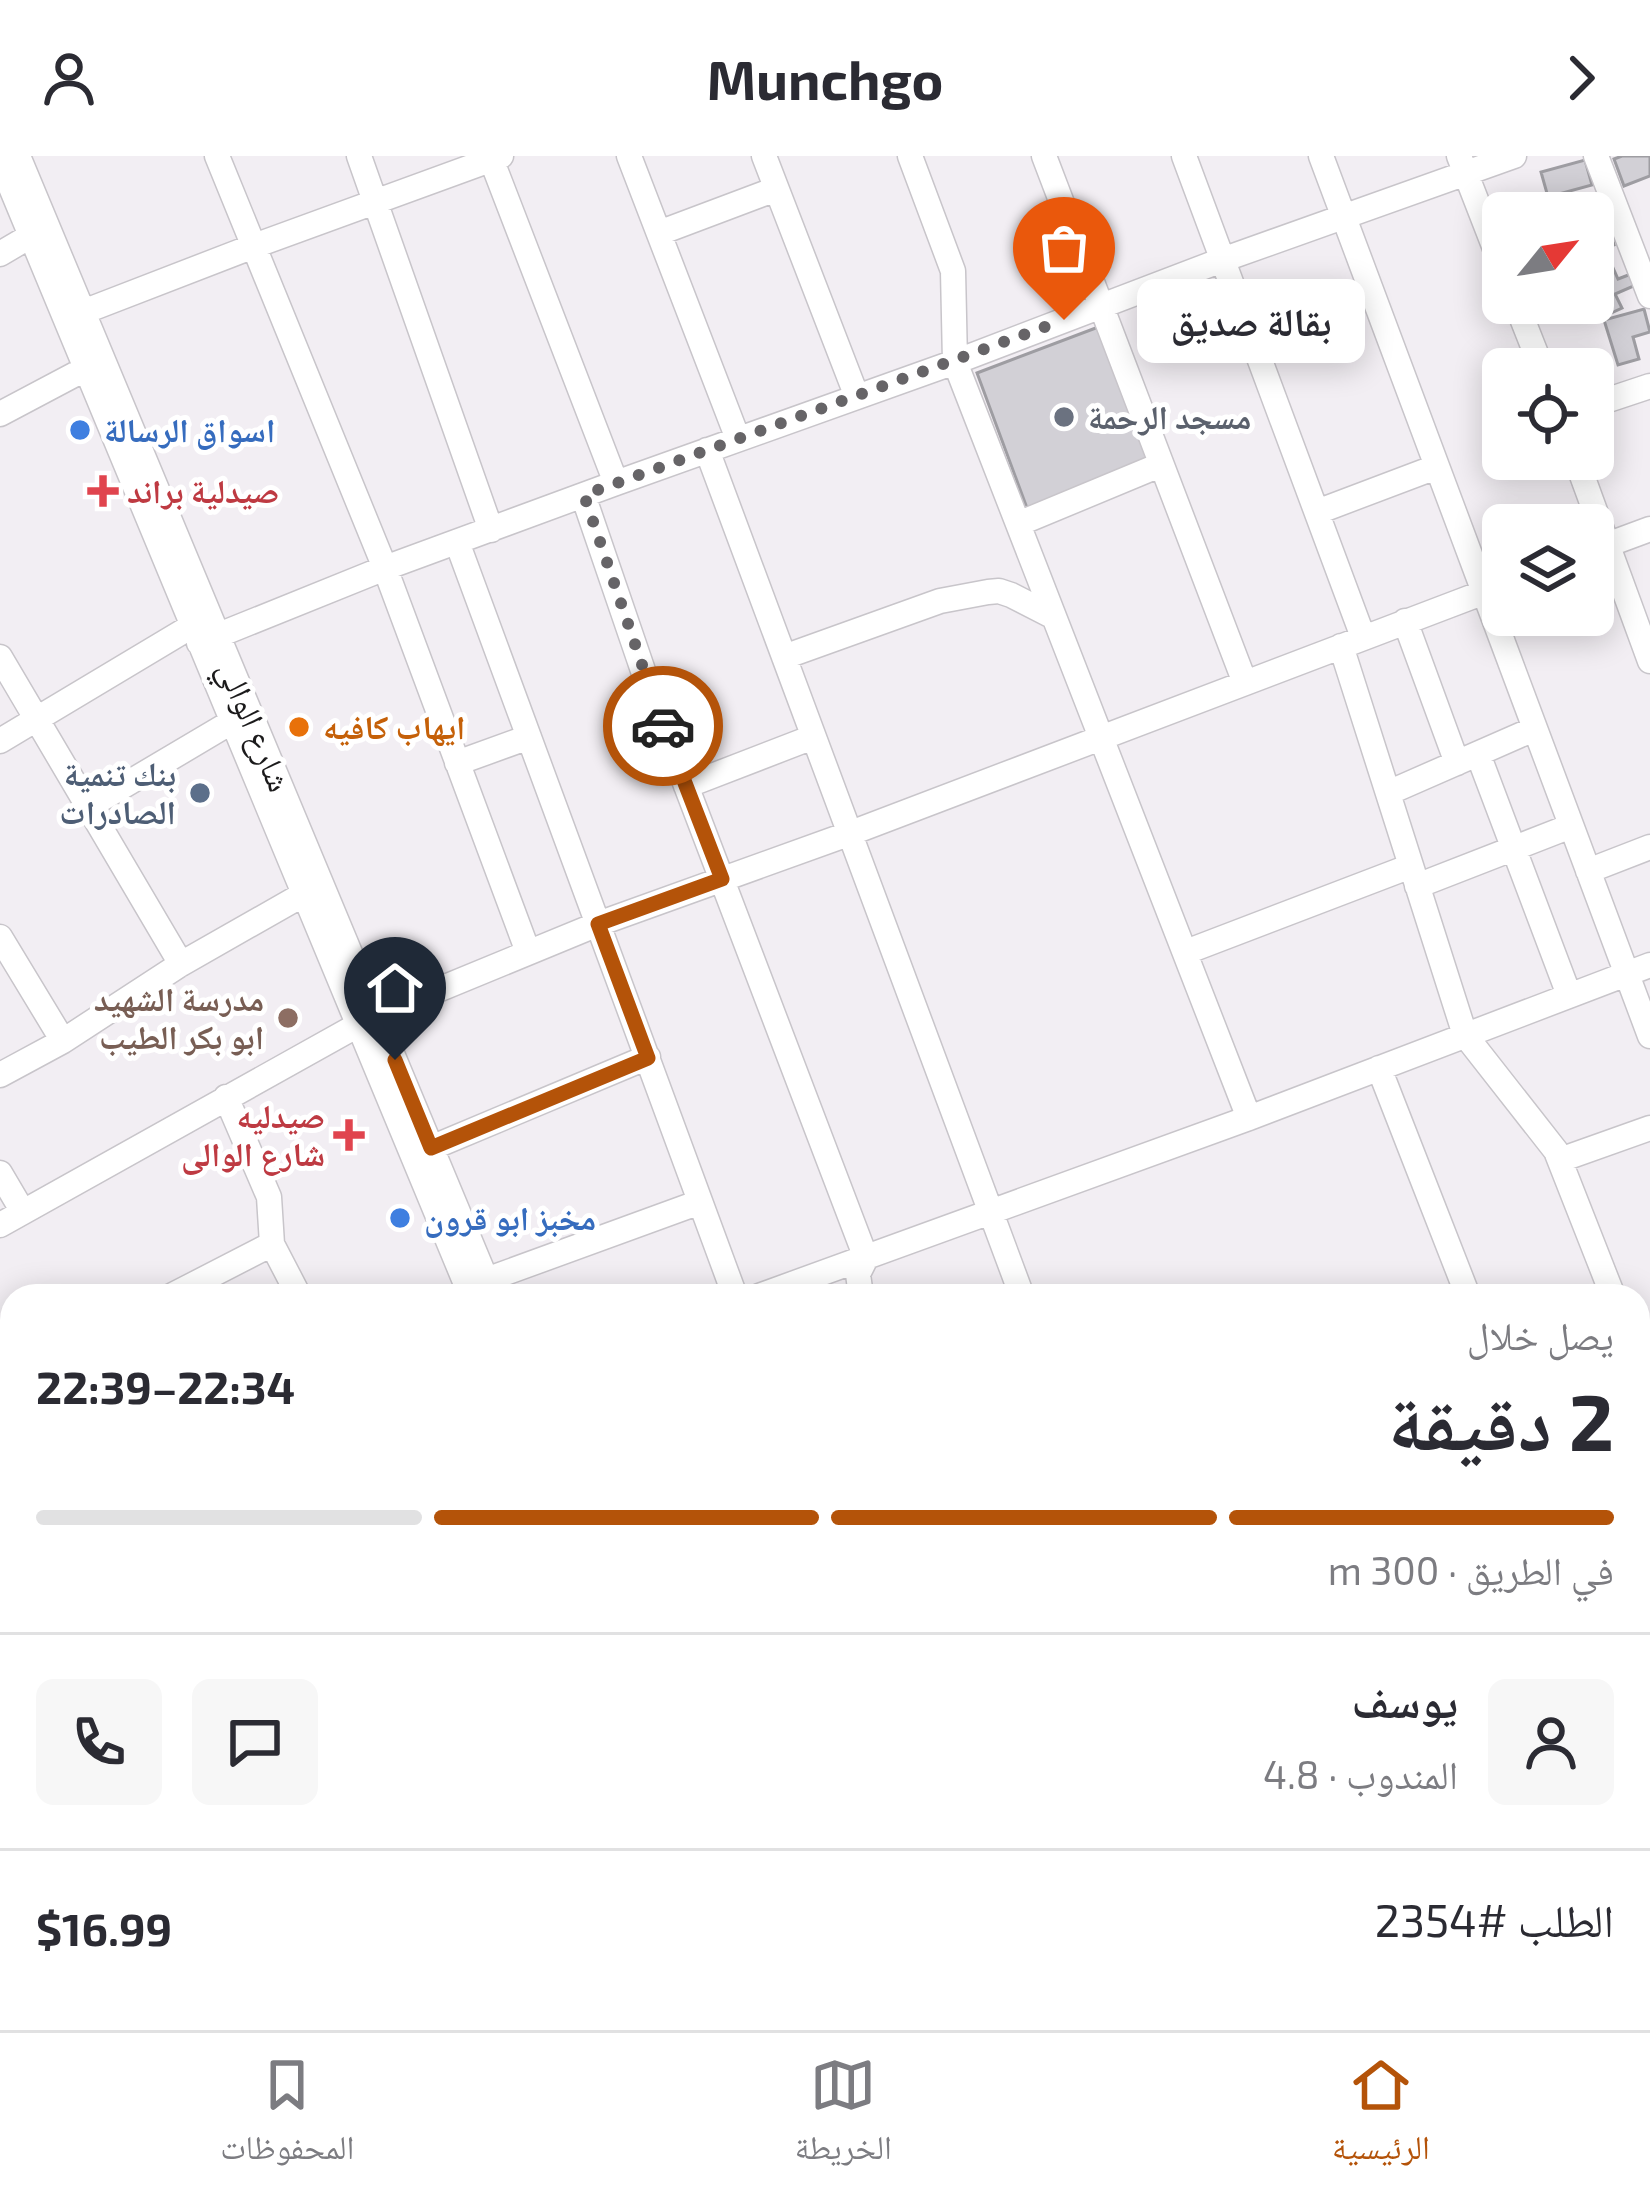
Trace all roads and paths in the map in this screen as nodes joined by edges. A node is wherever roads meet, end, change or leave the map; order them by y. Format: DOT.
graph roads {
  1 [pos="18,156"];
  2 [pos="217,156"];
  3 [pos="359,156"];
  4 [pos="629,156"];
  5 [pos="764,156"];
  6 [pos="910,156"];
  7 [pos="1044,156"];
  8 [pos="1184,156"];
  9 [pos="1321,156"];
  10 [pos="1514,156"];
  11 [pos="1596,156"];
  12 [pos="494,157"];
  13 [pos="0,161"];
  14 [pos="1463,165"];
  15 [pos="776,189"];
  16 [pos="377,202"];
  17 [pos="1482,214"];
  18 [pos="1344,216"];
  19 [pos="659,233"];
  20 [pos="32,235"];
  21 [pos="254,246"];
  22 [pos="0,254"];
  23 [pos="1222,260"];
  24 [pos="1650,296"];
  25 [pos="1100,306"];
  26 [pos="83,312"];
  27 [pos="955,362"];
  28 [pos="85,369"];
  29 [pos="1650,386"];
  30 [pos="857,397"];
  31 [pos="1614,398"];
  32 [pos="0,414"];
  33 [pos="738,439"];
  34 [pos="707,451"];
  35 [pos="1160,466"];
  36 [pos="1436,467"];
  37 [pos="616,483"];
  38 [pos="584,495"];
  39 [pos="1316,512"];
  40 [pos="1018,524"];
  41 [pos="1650,529"];
  42 [pos="491,530"];
  43 [pos="457,542"];
  44 [pos="1614,543"];
  45 [pos="1482,565"];
  46 [pos="385,568"];
  47 [pos="1614,580"];
  48 [pos="1482,592"];
  49 [pos="1054,617"];
  50 [pos="1405,620"];
  51 [pos="203,635"];
  52 [pos="1507,636"];
  53 [pos="1352,641"];
  54 [pos="0,656"];
  55 [pos="784,657"];
  56 [pos="1650,661"];
  57 [pos="1245,682"];
  58 [pos="36,719"];
  59 [pos="232,721"];
  60 [pos="1534,729"];
  61 [pos="813,736"];
  62 [pos="529,737"];
  63 [pos="1101,737"];
  64 [pos="0,741"];
  65 [pos="1468,759"];
  66 [pos="458,763"];
  67 [pos="686,786"];
  68 [pos="1388,793"];
  69 [pos="88,807"];
  70 [pos="1571,826"];
  71 [pos="851,833"];
  72 [pos="1650,847"];
  73 [pos="1514,848"];
  74 [pos="1588,872"];
  75 [pos="1414,876"];
  76 [pos="722,879"];
  77 [pos="304,894"];
  78 [pos="598,924"];
  79 [pos="0,937"];
  80 [pos="528,952"];
  81 [pos="1186,952"];
  82 [pos="182,964"];
  83 [pos="1639,969"];
  84 [pos="1569,995"];
  85 [pos="367,1020"];
  86 [pos="1465,1035"];
  87 [pos="1650,1036"];
  88 [pos="63,1041"];
  89 [pos="648,1058"];
  90 [pos="1379,1068"];
  91 [pos="0,1075"];
  92 [pos="226,1097"];
  93 [pos="1249,1118"];
  94 [pos="1650,1128"];
  95 [pos="431,1148"];
  96 [pos="1561,1160"];
  97 [pos="0,1173"];
  98 [pos="700,1202"];
  99 [pos="990,1211"];
  100 [pos="23,1212"];
  101 [pos="0,1225"];
  102 [pos="272,1244"];
  103 [pos="866,1258"];
  104 [pos="194,1284"];
  105 [pos="293,1284"];
  106 [pos="470,1284"];
  107 [pos="471,1284"];
  108 [pos="491,1284"];
  109 [pos="731,1284"];
  110 [pos="793,1284"];
  111 [pos="859,1284"];
  112 [pos="1017,1284"];
  113 [pos="1463,1284"];
  114 [pos="1608,1284"];
  1 -- 26 [label="street, شارع الوالي"];
  2 -- 21 [label="street"];
  3 -- 16 [label="street"];
  4 -- 19 [label="street"];
  5 -- 15 [label="street"];
  6 -- 27 [label="street"];
  7 -- 25 [label="street"];
  8 -- 23 [label="street"];
  9 -- 18 [label="street"];
  10 -- 14 [label="street"];
  11 -- 24 [label="street"];
  12 -- 16 [label="street"];
  12 -- 37 [label="street"];
  13 -- 20 [label="street, شارع الوالي"];
  14 -- 17 [label="street"];
  14 -- 18 [label="street"];
  15 -- 19 [label="street"];
  15 -- 30 [label="street"];
  16 -- 21 [label="street"];
  16 -- 42 [label="street"];
  18 -- 23 [label="street"];
  18 -- 36 [label="street"];
  19 -- 33 [label="street"];
  20 -- 22 [label="street"];
  20 -- 28 [label="street, شارع الوالي"];
  21 -- 26 [label="street"];
  21 -- 46 [label="street"];
  23 -- 25 [label="street"];
  23 -- 39 [label="street"];
  25 -- 27 [label="street"];
  25 -- 35 [label="street"];
  26 -- 51 [label="street, شارع الوالي"];
  27 -- 30 [label="street"];
  27 -- 40 [label="street"];
  28 -- 32 [label="street"];
  28 -- 51 [label="street, شارع الوالي"];
  29 -- 31 [label="street"];
  30 -- 33 [label="street"];
  33 -- 34 [label="street"];
  34 -- 37 [label="street"];
  34 -- 55 [label="street"];
  35 -- 40 [label="street"];
  35 -- 57 [label="street"];
  36 -- 39 [label="street"];
  36 -- 45 [label="street"];
  37 -- 38 [label="street"];
  38 -- 42 [label="street"];
  38 -- 67 [label="street"];
  39 -- 53 [label="street"];
  40 -- 49 [label="street"];
  41 -- 44 [label="street"];
  42 -- 43 [label="street"];
  43 -- 46 [label="street"];
  43 -- 62 [label="street"];
  46 -- 51 [label="street"];
  46 -- 66 [label="street"];
  47 -- 56 [label="street"];
  48 -- 50 [label="street"];
  49 -- 55 [label="street"];
  49 -- 63 [label="street"];
  50 -- 53 [label="street"];
  50 -- 65 [label="street"];
  51 -- 58 [label="street"];
  51 -- 59 [label="street, شارع الوالي"];
  51 -- 85 [label="street, شارع الوالي"];
  52 -- 60 [label="street"];
  53 -- 57 [label="street"];
  53 -- 68 [label="street"];
  54 -- 58 [label="street"];
  55 -- 61 [label="street"];
  57 -- 63 [label="street"];
  58 -- 64 [label="street"];
  58 -- 69 [label="street"];
  59 -- 69 [label="street"];
  59 -- 77 [label="street, شارع الوالي"];
  60 -- 65 [label="street"];
  60 -- 70 [label="street"];
  61 -- 67 [label="street"];
  61 -- 71 [label="street"];
  62 -- 66 [label="street"];
  62 -- 78 [label="street"];
  63 -- 71 [label="street"];
  63 -- 81 [label="street"];
  65 -- 68 [label="street"];
  65 -- 73 [label="street"];
  66 -- 80 [label="street"];
  67 -- 76 [label="street"];
  68 -- 75 [label="street"];
  69 -- 82 [label="street"];
  70 -- 73 [label="street"];
  70 -- 74 [label="street"];
  71 -- 76 [label="street"];
  71 -- 99 [label="street"];
  72 -- 74 [label="street"];
  73 -- 75 [label="street"];
  73 -- 84 [label="street"];
  74 -- 83 [label="street"];
  75 -- 81 [label="street"];
  75 -- 86 [label="street"];
  76 -- 78 [label="street"];
  76 -- 103 [label="street"];
  77 -- 82 [label="street"];
  77 -- 85 [label="street, شارع الوالي"];
  78 -- 80 [label="street"];
  78 -- 89 [label="street"];
  79 -- 88 [label="street"];
  80 -- 85 [label="street"];
  81 -- 93 [label="street"];
  82 -- 88 [label="street"];
  83 -- 84 [label="street"];
  83 -- 87 [label="street"];
  84 -- 86 [label="street"];
  85 -- 92 [label="street"];
  85 -- 95 [label="street, شارع الوالي"];
  85 -- 106 [label="street, شارع الوالي"];
  86 -- 90 [label="street"];
  86 -- 96 [label="street"];
  88 -- 91 [label="street"];
  89 -- 95 [label="street"];
  89 -- 98 [label="street"];
  90 -- 93 [label="street"];
  90 -- 113 [label="street"];
  92 -- 100 [label="street"];
  92 -- 102 [label="street"];
  93 -- 99 [label="street"];
  94 -- 96 [label="street"];
  95 -- 107 [label="street, شارع الوالي"];
  96 -- 114 [label="street"];
  97 -- 100 [label="street"];
  98 -- 108 [label="street"];
  98 -- 109 [label="street"];
  99 -- 103 [label="street"];
  99 -- 112 [label="street"];
  100 -- 101 [label="street"];
  102 -- 104 [label="street"];
  102 -- 105 [label="street"];
  103 -- 110 [label="street"];
  103 -- 111 [label="street"];
}
